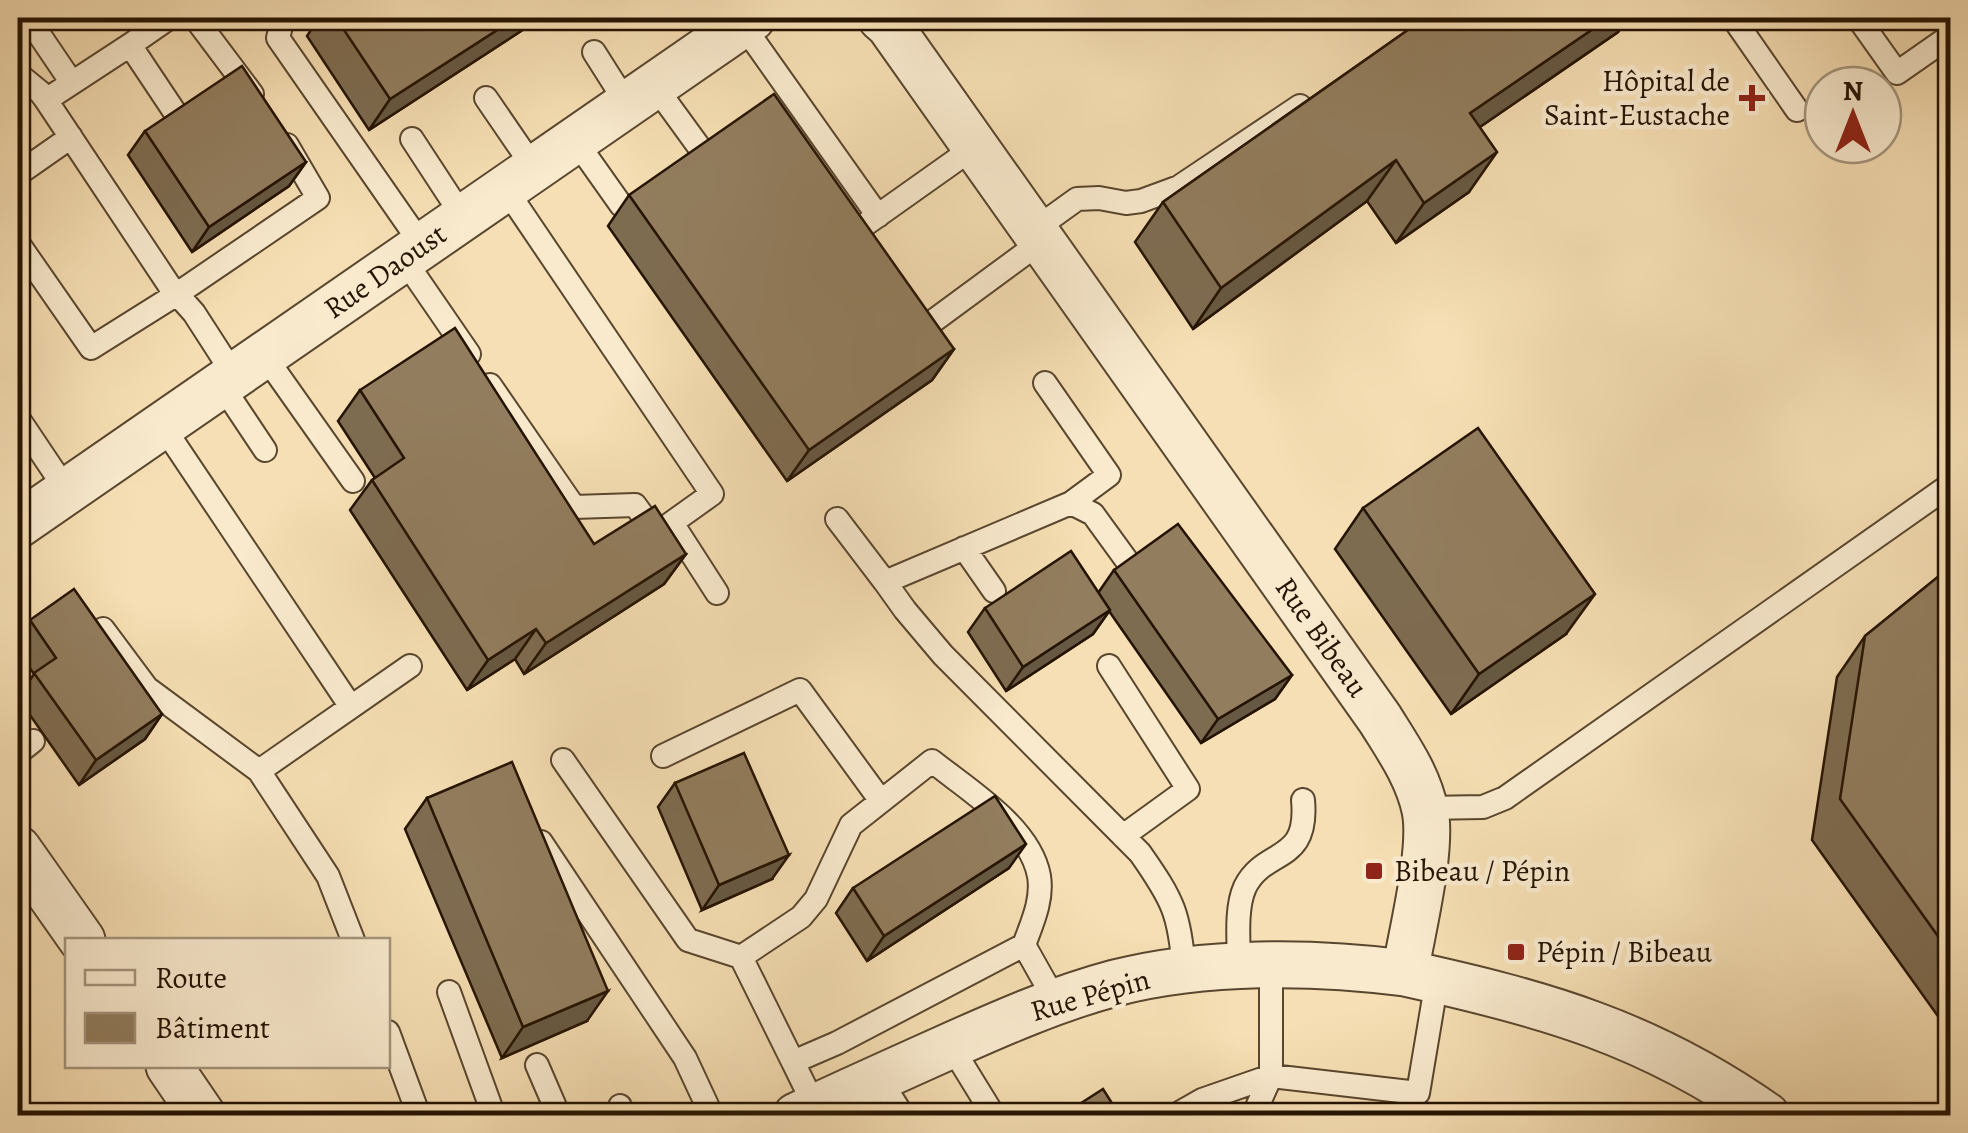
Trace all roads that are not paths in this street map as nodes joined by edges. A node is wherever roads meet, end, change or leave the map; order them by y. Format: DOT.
graph roads {
  1 [pos="28,18"];
  2 [pos="170,18"];
  3 [pos="195,18"];
  4 [pos="283,18"];
  5 [pos="881,18"];
  6 [pos="1734,18"];
  7 [pos="1858,18"];
  8 [pos="747,21"];
  9 [pos="1950,36"];
  10 [pos="130,45"];
  11 [pos="594,52"];
  12 [pos="18,74"];
  13 [pos="72,83"];
  14 [pos="640,95"];
  15 [pos="486,98"];
  16 [pos="46,100"];
  17 [pos="1300,106"];
  18 [pos="1797,110"];
  19 [pos="174,111"];
  20 [pos="71,136"];
  21 [pos="412,139"];
  22 [pos="575,140"];
  23 [pos="976,146"];
  24 [pos="702,152"];
  25 [pos="18,174"];
  26 [pos="520,178"];
  27 [pos="621,205"];
  28 [pos="878,216"];
  29 [pos="464,217"];
  30 [pos="856,232"];
  31 [pos="1038,235"];
  32 [pos="18,243"];
  33 [pos="413,252"];
  34 [pos="177,294"];
  35 [pos="917,333"];
  36 [pos="240,371"];
  37 [pos="1045,383"];
  38 [pos="18,418"];
  39 [pos="162,425"];
  40 [pos="265,450"];
  41 [pos="354,481"];
  42 [pos="1950,486"];
  43 [pos="67,491"];
  44 [pos="1071,503"];
  45 [pos="837,520"];
  46 [pos="672,523"];
  47 [pos="18,525"];
  48 [pos="964,548"];
  49 [pos="1130,566"];
  50 [pos="885,582"];
  51 [pos="994,591"];
  52 [pos="717,593"];
  53 [pos="103,630"];
  54 [pos="410,666"];
  55 [pos="1110,666"];
  56 [pos="351,707"];
  57 [pos="663,756"];
  58 [pos="563,760"];
  59 [pos="260,771"];
  60 [pos="1303,800"];
  61 [pos="881,802"];
  62 [pos="1425,808"];
  63 [pos="1123,836"];
  64 [pos="541,842"];
  65 [pos="18,848"];
  66 [pos="81,938"];
  67 [pos="352,938"];
  68 [pos="1024,945"];
  69 [pos="741,958"];
  70 [pos="1255,966"];
  71 [pos="1184,971"];
  72 [pos="1421,976"];
  73 [pos="449,992"];
  74 [pos="1056,1002"];
  75 [pos="390,1037"];
  76 [pos="951,1046"];
  77 [pos="793,1062"];
  78 [pos="538,1065"];
  79 [pos="169,1068"];
  80 [pos="1271,1076"];
  81 [pos="879,1078"];
  82 [pos="803,1113"];
  83 [pos="203,1116"];
  84 [pos="419,1116"];
  85 [pos="494,1116"];
  86 [pos="560,1116"];
  87 [pos="712,1116"];
  88 [pos="903,1116"];
  89 [pos="994,1116"];
  90 [pos="1174,1116"];
  91 [pos="1253,1116"];
  92 [pos="1767,1116"];
  1 -- 13 [label="lane"];
  2 -- 10 [label="lane"];
  3 -- 34 [label="lane"];
  4 -- 33 [label="lane"];
  5 -- 23 [label="street, Rue Bibeau"];
  6 -- 18 [label="lane"];
  7 -- 9 [label="lane"];
  8 -- 14 [label="street, Rue Daoust"];
  8 -- 28 [label="lane"];
  10 -- 13 [label="lane"];
  10 -- 19 [label="lane"];
  11 -- 14 [label="lane"];
  12 -- 16 [label="lane"];
  13 -- 16 [label="lane"];
  14 -- 22 [label="street, Rue Daoust"];
  14 -- 24 [label="lane"];
  15 -- 26 [label="lane"];
  16 -- 20 [label="lane"];
  17 -- 31 [label="lane"];
  20 -- 25 [label="lane"];
  20 -- 34 [label="lane"];
  21 -- 29 [label="lane"];
  22 -- 26 [label="street, Rue Daoust"];
  22 -- 27 [label="lane"];
  23 -- 28 [label="lane"];
  23 -- 31 [label="street, Rue Bibeau"];
  26 -- 29 [label="street, Rue Daoust"];
  26 -- 46 [label="lane"];
  28 -- 30 [label="lane"];
  29 -- 33 [label="street, Rue Daoust"];
  31 -- 35 [label="lane"];
  31 -- 62 [label="street, Rue Bibeau"];
  32 -- 34 [label="lane"];
  33 -- 36 [label="street, Rue Daoust"];
  33 -- 46 [label="lane"];
  34 -- 36 [label="lane"];
  36 -- 39 [label="street, Rue Daoust"];
  36 -- 40 [label="lane"];
  36 -- 41 [label="lane"];
  37 -- 44 [label="lane"];
  38 -- 43 [label="lane"];
  39 -- 43 [label="street, Rue Daoust"];
  39 -- 56 [label="lane"];
  42 -- 62 [label="lane"];
  43 -- 47 [label="street, Rue Daoust"];
  44 -- 48 [label="lane"];
  44 -- 49 [label="lane"];
  45 -- 50 [label="lane"];
  46 -- 52 [label="lane"];
  48 -- 50 [label="lane"];
  48 -- 51 [label="lane"];
  50 -- 63 [label="lane"];
  53 -- 59 [label="lane"];
  54 -- 56 [label="lane"];
  55 -- 63 [label="lane"];
  56 -- 59 [label="lane"];
  57 -- 61 [label="lane"];
  58 -- 69 [label="lane"];
  59 -- 67 [label="lane"];
  60 -- 70 [label="lane"];
  61 -- 68 [label="lane"];
  61 -- 69 [label="lane"];
  62 -- 72 [label="street, Rue Bibeau"];
  63 -- 71 [label="lane"];
  64 -- 87 [label="lane"];
  65 -- 66 [label="street"];
  68 -- 74 [label="lane"];
  68 -- 77 [label="lane"];
  69 -- 77 [label="lane"];
  70 -- 71 [label="street, Rue Pépin"];
  70 -- 72 [label="street, Rue Pépin"];
  70 -- 80 [label="lane"];
  71 -- 74 [label="street, Rue Pépin"];
  72 -- 80 [label="lane"];
  72 -- 92 [label="street"];
  73 -- 85 [label="lane"];
  74 -- 76 [label="street, Rue Pépin"];
  75 -- 84 [label="lane"];
  76 -- 81 [label="street, Rue Pépin"];
  76 -- 89 [label="lane"];
  77 -- 82 [label="lane"];
  78 -- 86 [label="lane"];
  79 -- 83 [label="street"];
  80 -- 90 [label="lane"];
  80 -- 91 [label="lane"];
  81 -- 82 [label="street, Rue Pépin"];
  81 -- 88 [label="lane"];
}
